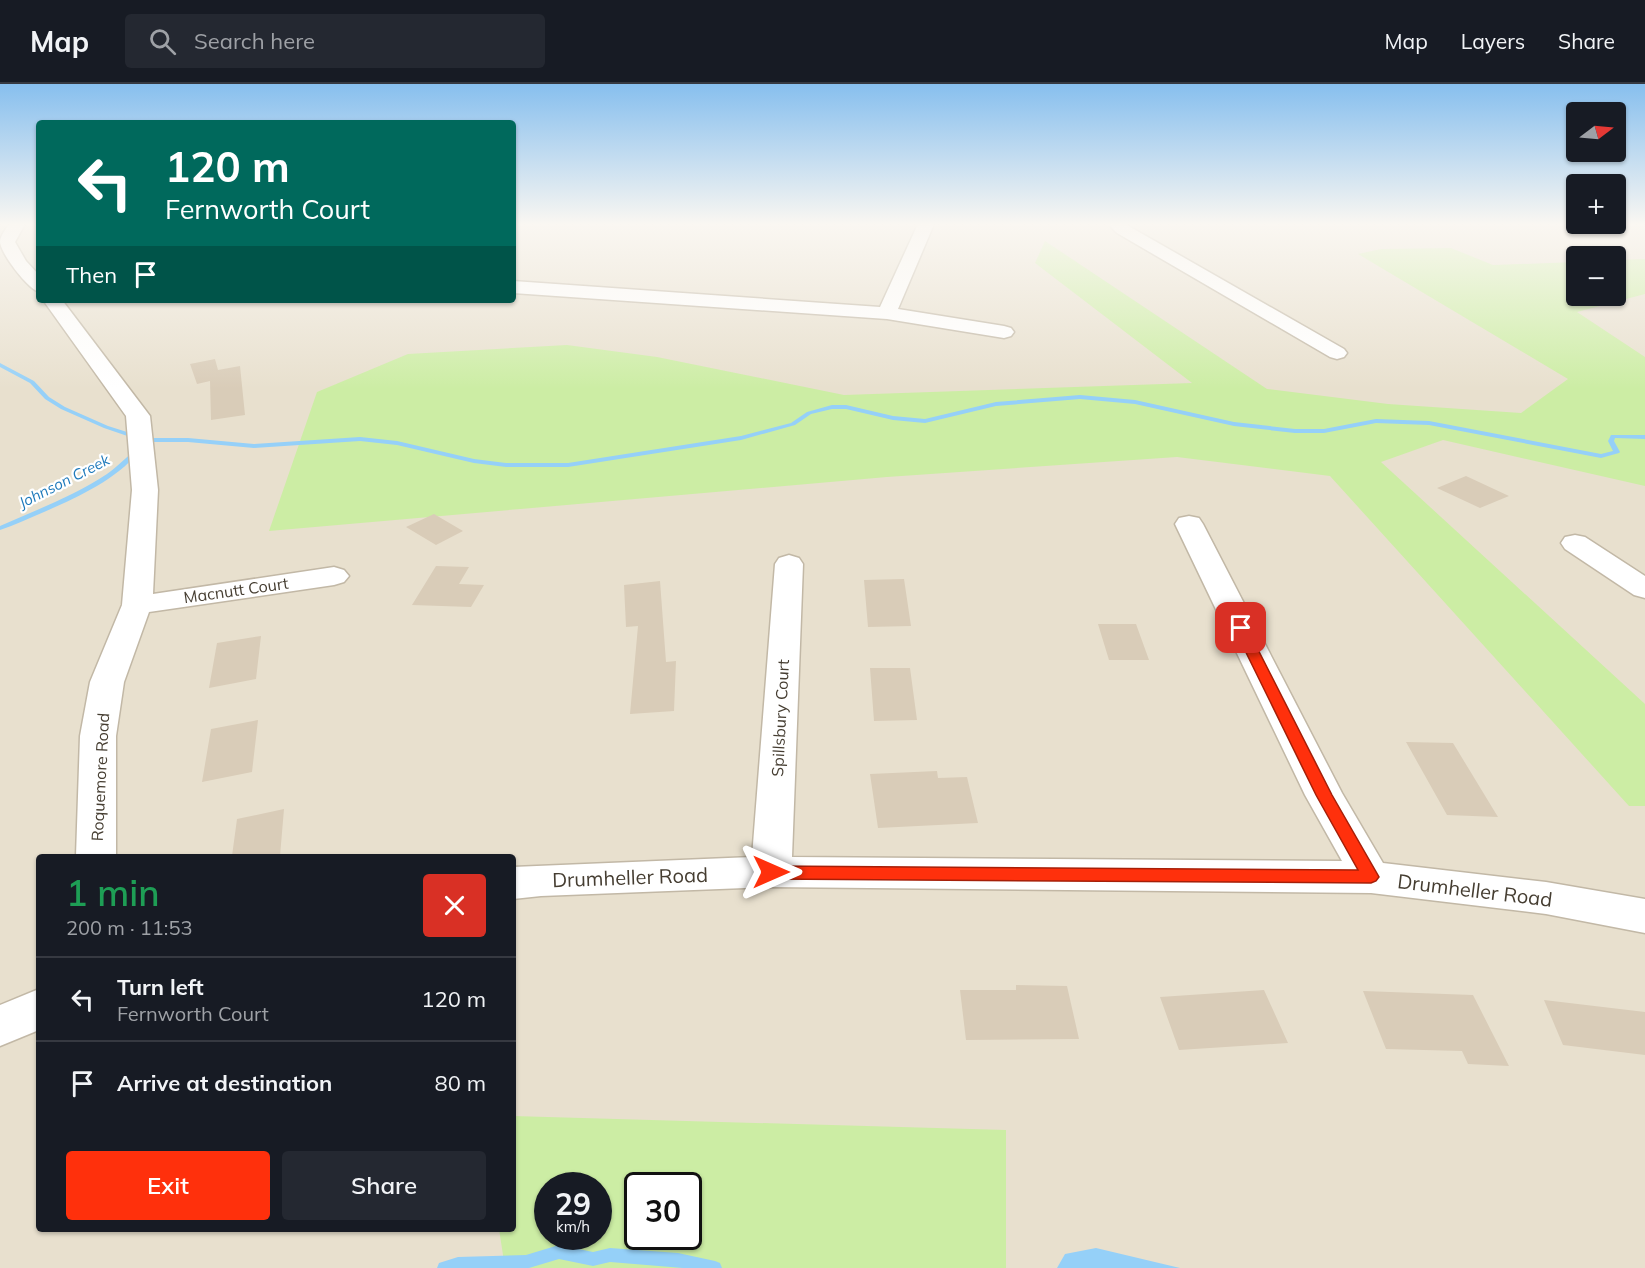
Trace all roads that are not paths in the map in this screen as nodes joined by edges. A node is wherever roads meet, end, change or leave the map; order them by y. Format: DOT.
graph roads {
  1 [pos="902,279"];
  2 [pos="1209,279"];
  3 [pos="516,287"];
  4 [pos="58,303"];
  5 [pos="887,313"];
  6 [pos="1005,332"];
  7 [pos="1337,353"];
  8 [pos="1189,524"];
  9 [pos="1575,543"];
  10 [pos="789,564"];
  11 [pos="334,576"];
  12 [pos="1645,589"];
  13 [pos="136,605"];
  14 [pos="96,854"];
  15 [pos="771,872"];
  16 [pos="1371,877"];
  17 [pos="516,884"];
  18 [pos="1645,916"];
  19 [pos="36,1010"];
  20 [pos="0,1026"];
  1 -- 5 [label="street"];
  2 -- 7 [label="street"];
  3 -- 5 [label="street"];
  4 -- 13 [label="street, Roquemore Road"];
  5 -- 6 [label="street"];
  8 -- 16 [label="street"];
  9 -- 12 [label="street"];
  10 -- 15 [label="street, Spillsbury Court"];
  11 -- 13 [label="street, Macnutt Court"];
  13 -- 14 [label="street, Roquemore Road"];
  15 -- 16 [label="street, Drumheller Road"];
  15 -- 17 [label="street, Drumheller Road"];
  16 -- 18 [label="street, Drumheller Road"];
  19 -- 20 [label="street"];
}
